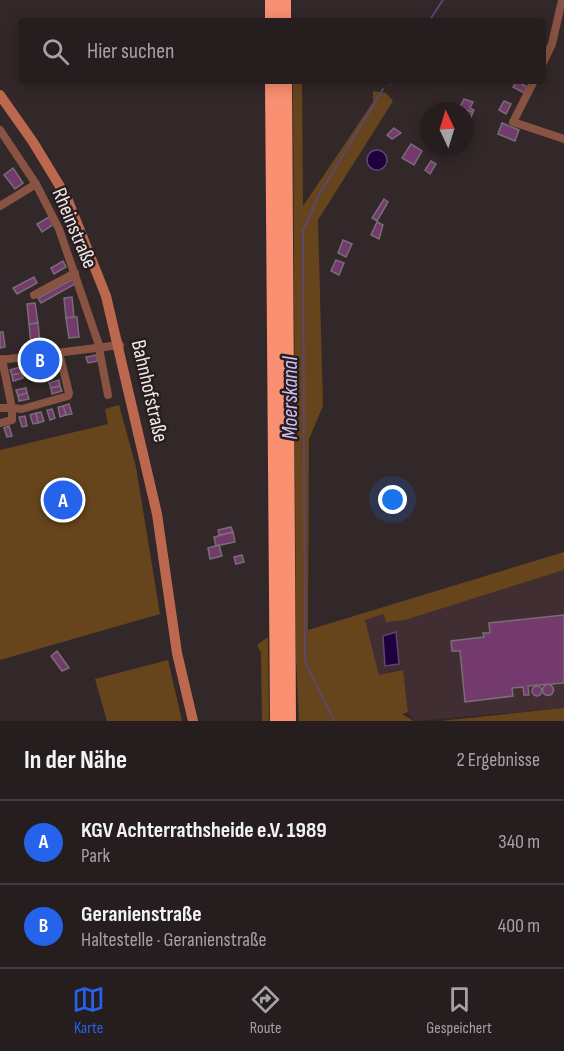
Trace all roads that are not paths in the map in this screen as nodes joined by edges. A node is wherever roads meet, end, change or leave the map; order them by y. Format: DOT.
graph roads {
  1 [pos="272,0"];
  2 [pos="284,0"];
  3 [pos="562,0"];
  4 [pos="272,18"];
  5 [pos="284,18"];
  6 [pos="546,57"];
  7 [pos="272,84"];
  8 [pos="285,84"];
  9 [pos="532,84"];
  10 [pos="0,95"];
  11 [pos="0,130"];
  12 [pos="564,139"];
  13 [pos="36,184"];
  14 [pos="0,206"];
  15 [pos="75,273"];
  16 [pos="34,295"];
  17 [pos="120,345"];
  18 [pos="99,348"];
  19 [pos="59,353"];
  20 [pos="1,360"];
  21 [pos="108,395"];
  22 [pos="0,408"];
  23 [pos="12,408"];
  24 [pos="0,423"];
  25 [pos="193,721"];
  26 [pos="277,721"];
  27 [pos="289,721"];
  1 -- 4 [label="highway"];
  2 -- 5 [label="highway"];
  3 -- 6 [label="street"];
  7 -- 26 [label="highway"];
  8 -- 27 [label="highway"];
  9 -- 12 [label="street"];
  10 -- 17 [label="main road, Bahnhofstraße"];
  11 -- 13 [label="street, Rheinstraße"];
  13 -- 14 [label="street"];
  13 -- 15 [label="street, Rheinstraße"];
  15 -- 16 [label="street"];
  15 -- 18 [label="street, Rheinstraße"];
  17 -- 18 [label="street"];
  17 -- 25 [label="main road, Bahnhofstraße"];
  18 -- 19 [label="street"];
  18 -- 21 [label="street, Rheinstraße"];
  19 -- 20 [label="street"];
  19 -- 23 [label="street"];
  20 -- 23 [label="street"];
  22 -- 23 [label="street"];
  23 -- 24 [label="street"];
}
